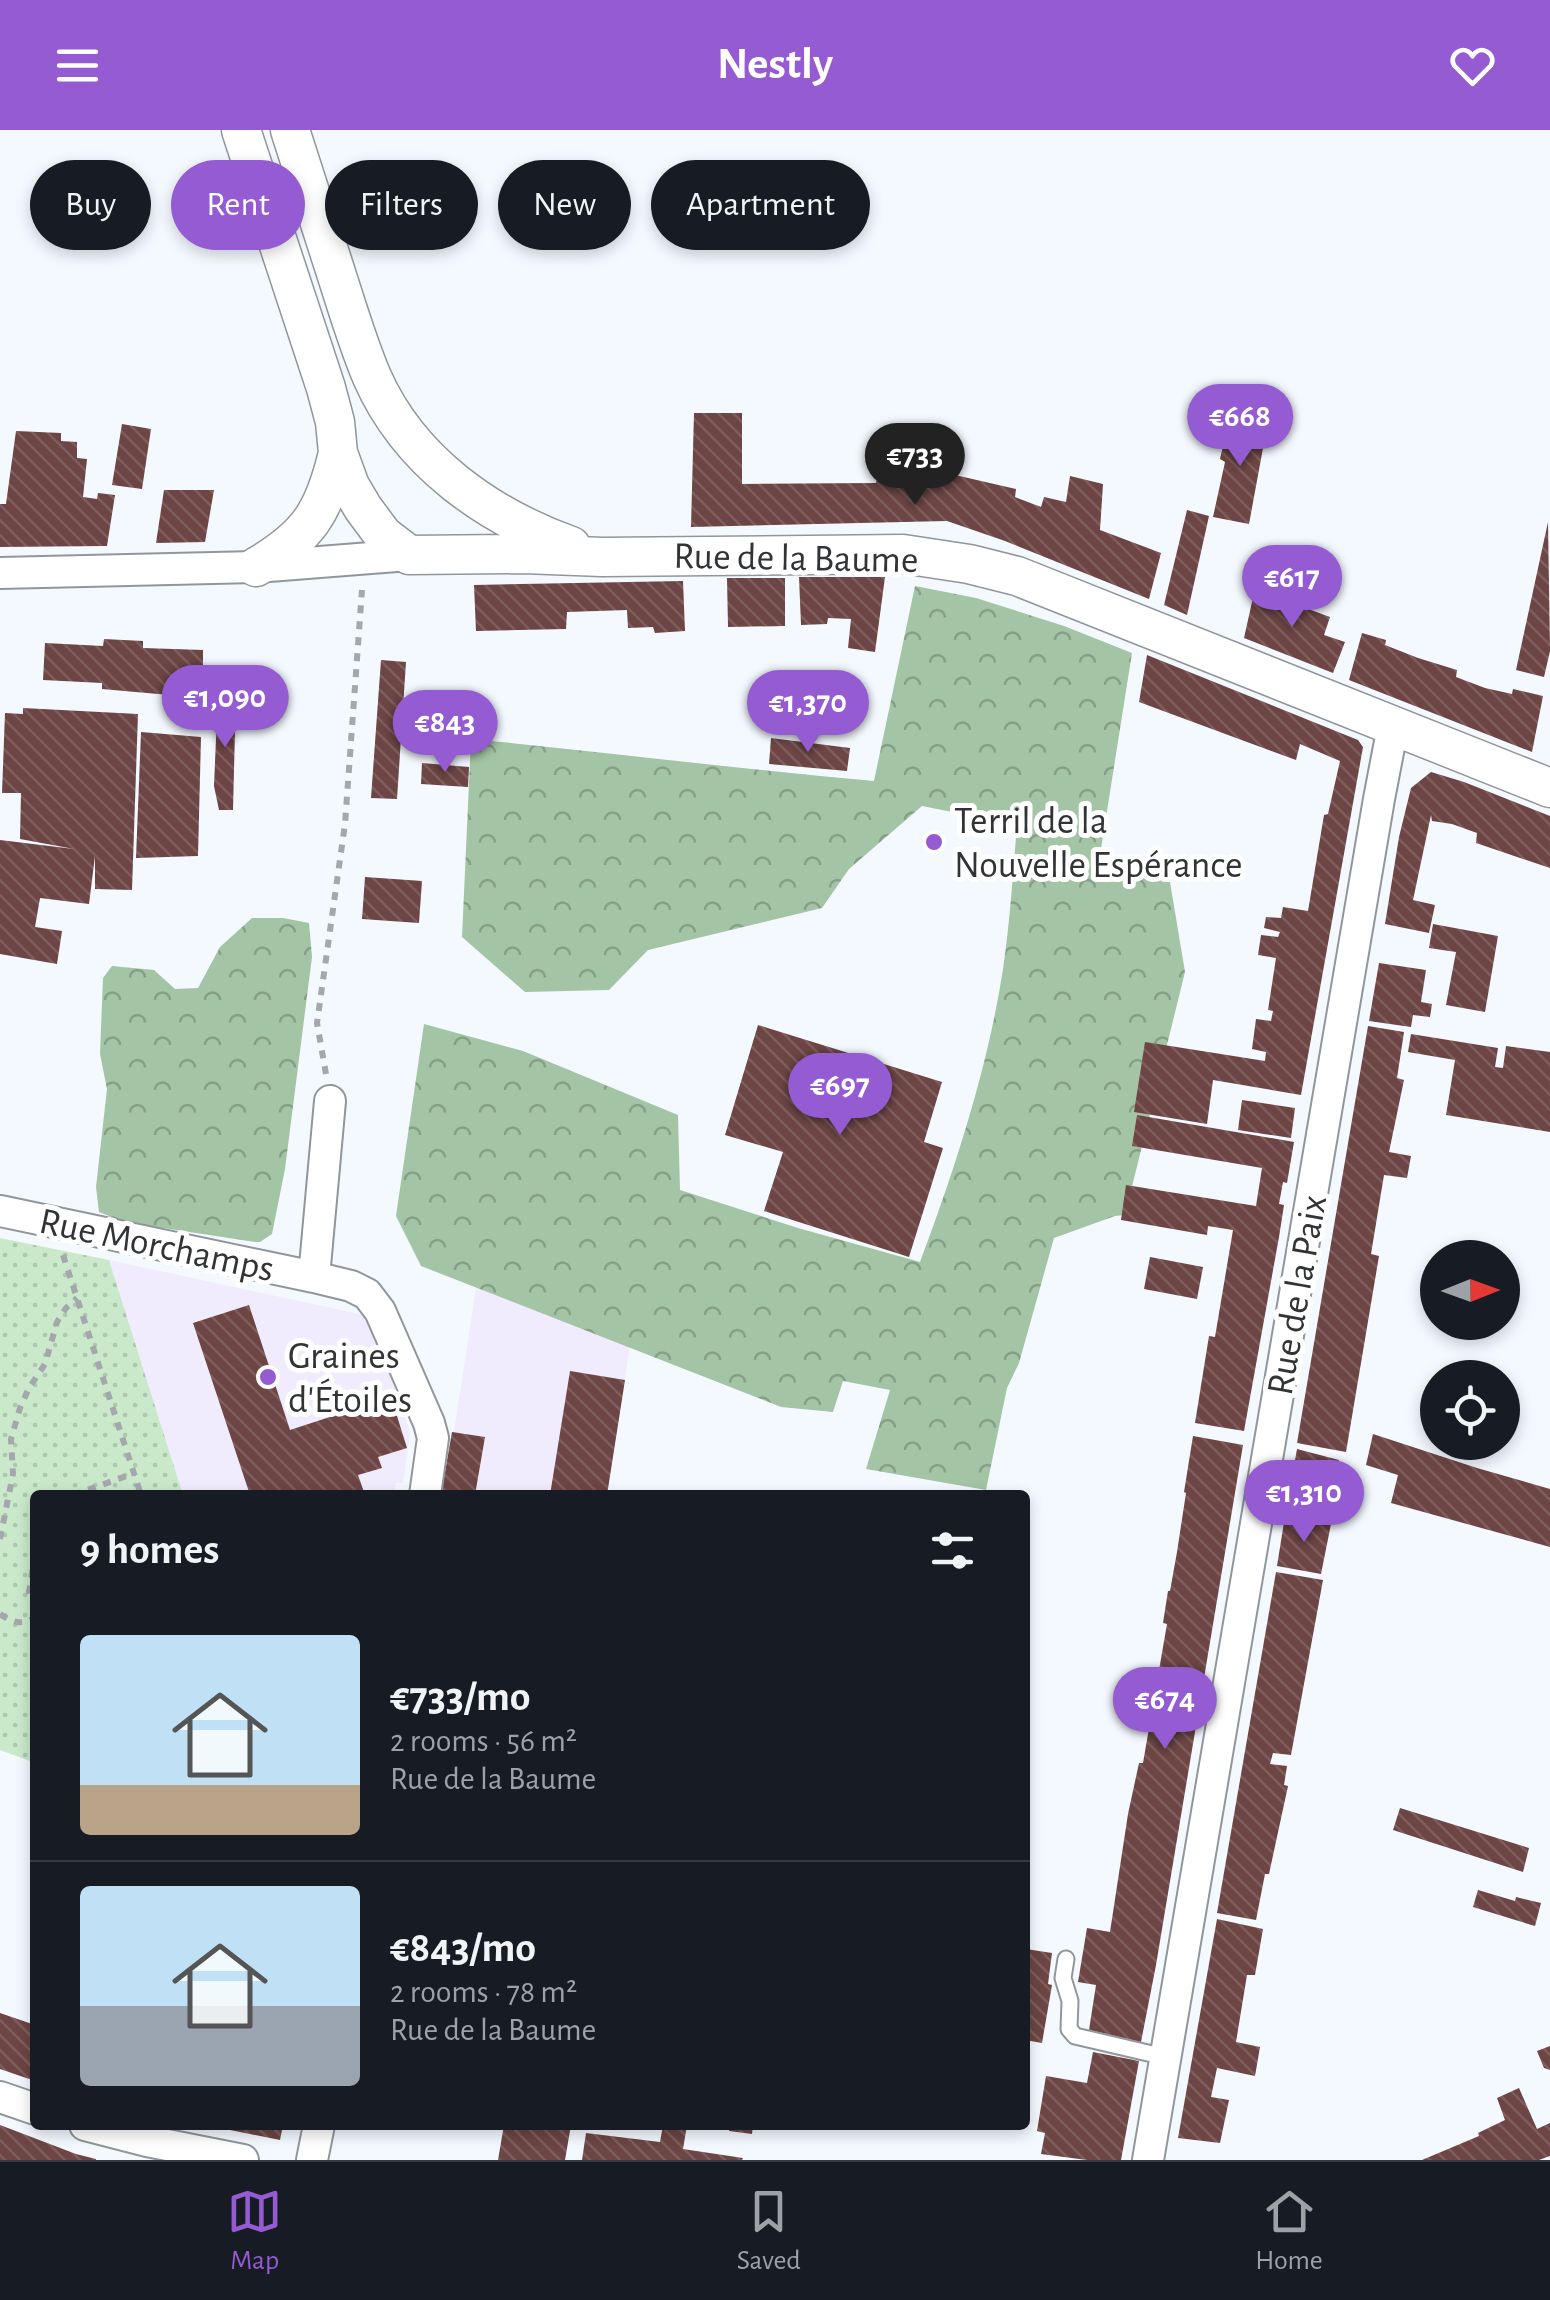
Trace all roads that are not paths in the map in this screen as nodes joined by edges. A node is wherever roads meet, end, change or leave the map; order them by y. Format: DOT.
graph roads {
  1 [pos="241,130"];
  2 [pos="290,130"];
  3 [pos="338,453"];
  4 [pos="409,555"];
  5 [pos="602,556"];
  6 [pos="256,567"];
  7 [pos="0,574"];
  8 [pos="1393,726"];
  9 [pos="1550,788"];
  10 [pos="330,1101"];
  11 [pos="0,1211"];
  12 [pos="314,1277"];
  13 [pos="426,1490"];
  14 [pos="1066,1959"];
  15 [pos="1165,2057"];
  16 [pos="0,2097"];
  17 [pos="30,2108"];
  18 [pos="103,2130"];
  19 [pos="317,2130"];
  20 [pos="243,2160"];
  21 [pos="312,2160"];
  22 [pos="1148,2160"];
  1 -- 3 [label="street"];
  2 -- 5 [label="street"];
  3 -- 4 [label="street"];
  3 -- 6 [label="street"];
  4 -- 5 [label="street, Rue de la Baume"];
  4 -- 6 [label="street, Rue de la Baume"];
  5 -- 8 [label="street, Rue de la Baume"];
  6 -- 7 [label="street, Rue de la Baume"];
  8 -- 9 [label="street, Rue de la Baume"];
  8 -- 15 [label="street, Rue de la Paix"];
  10 -- 12 [label="street, Rue Morchamps"];
  11 -- 12 [label="street, Rue Morchamps"];
  12 -- 13 [label="street, Rue Morchamps"];
  14 -- 15 [label="lane"];
  15 -- 22 [label="street, Rue de la Paix"];
  16 -- 17 [label="street"];
  18 -- 20 [label="street"];
  19 -- 21 [label="street"];
}
